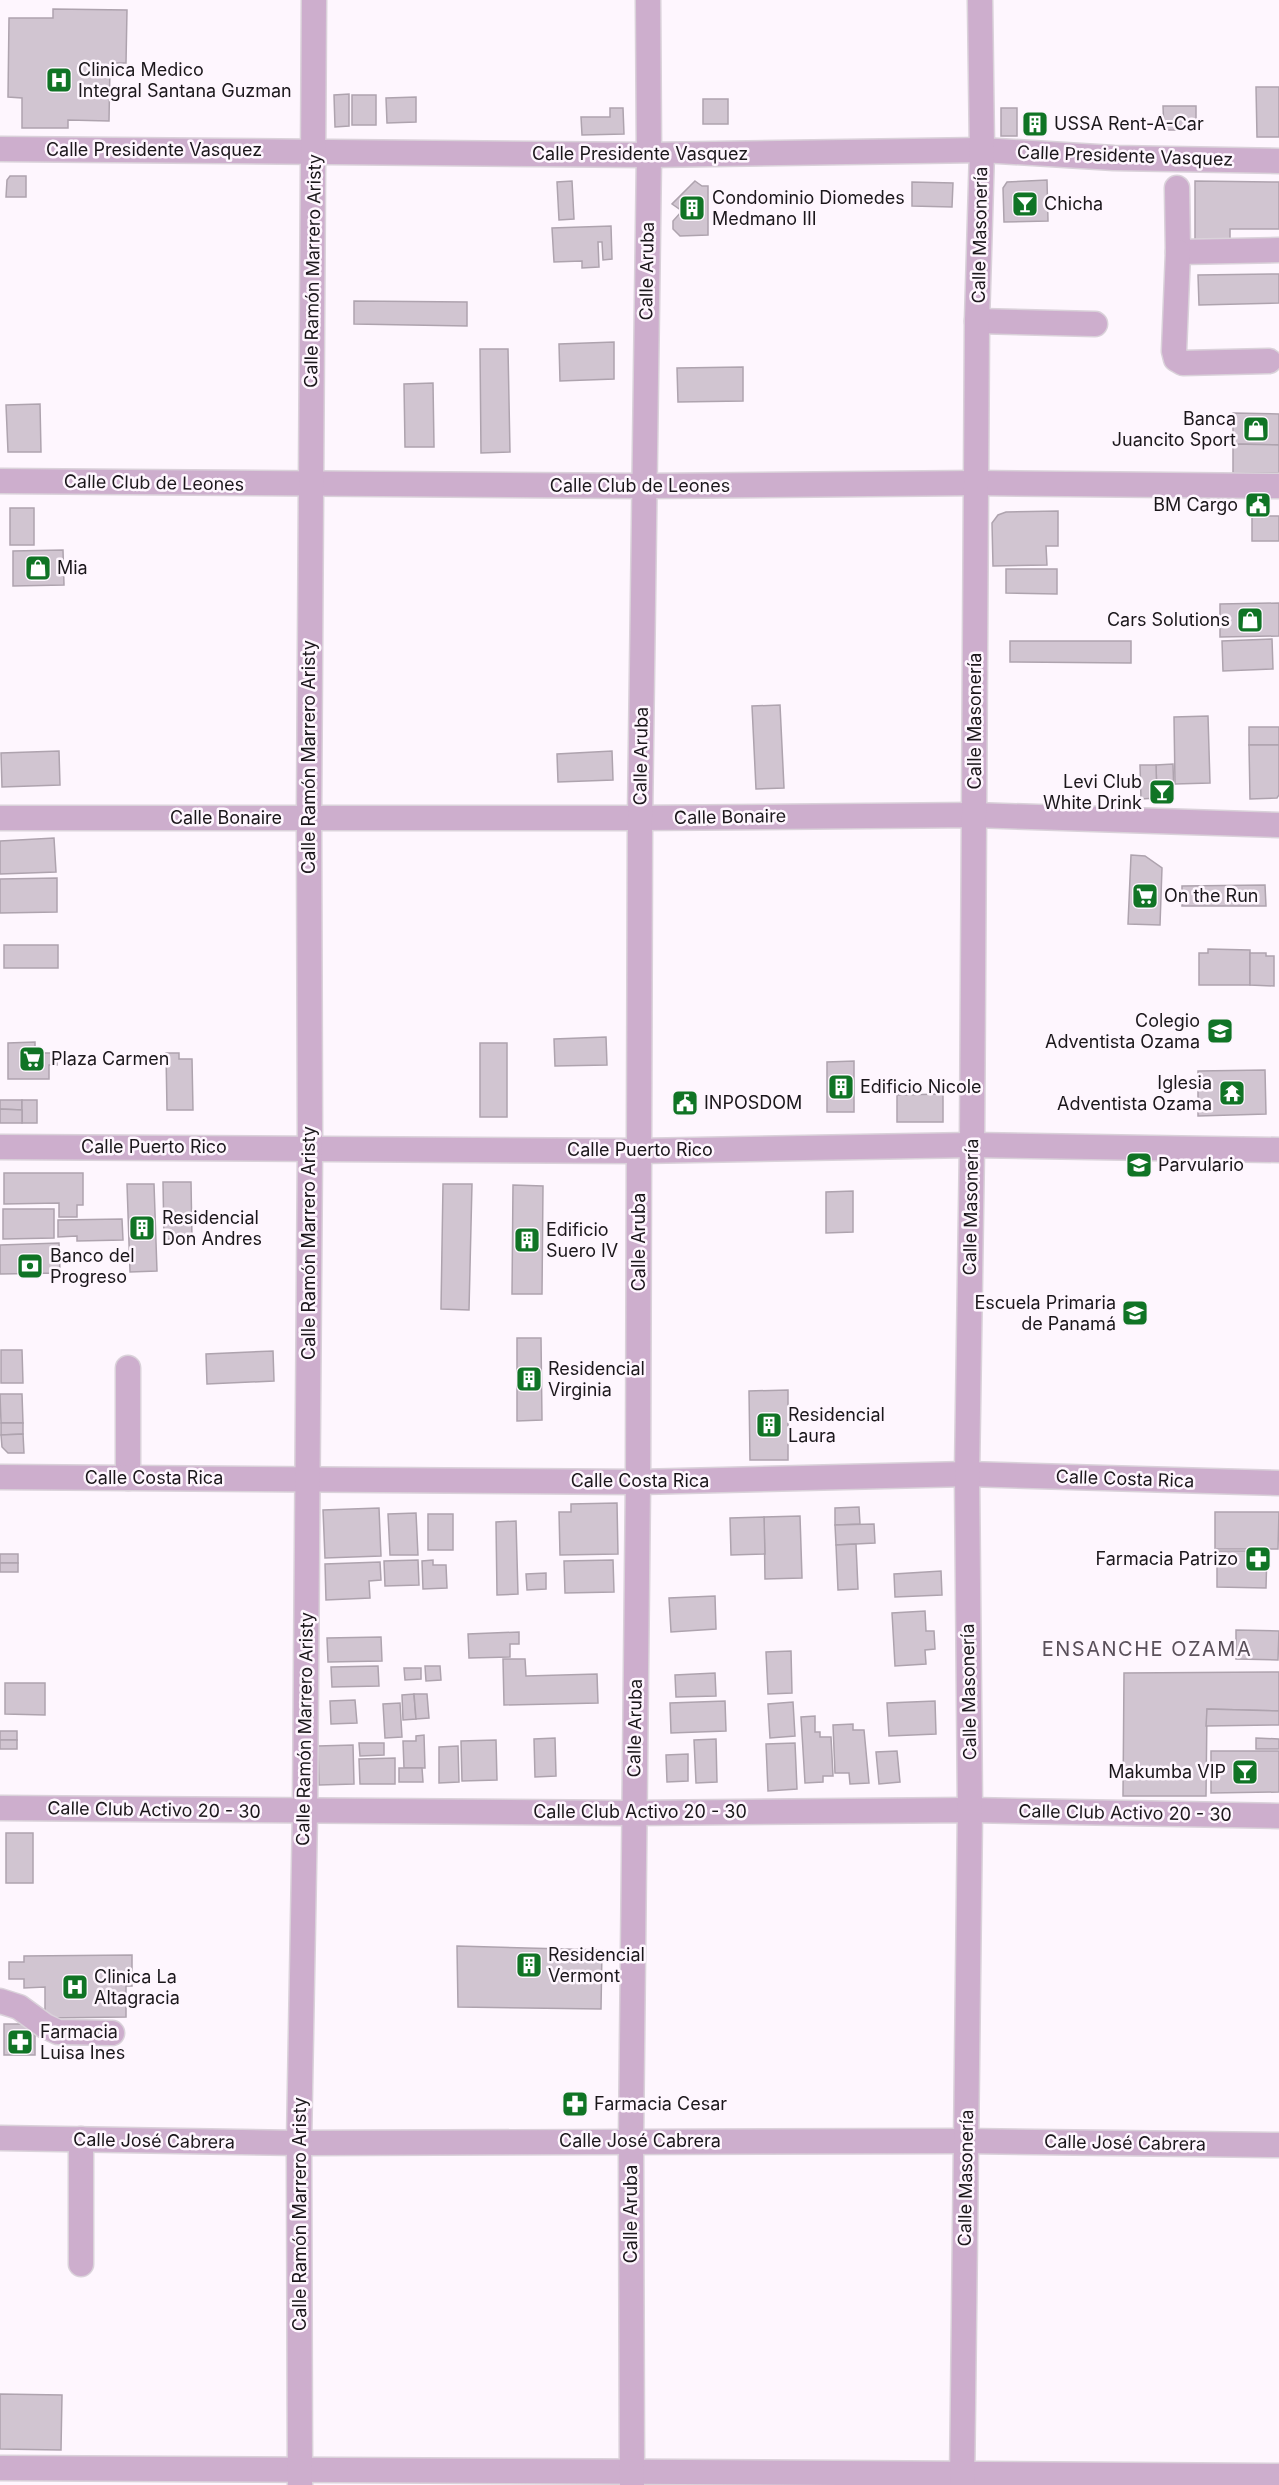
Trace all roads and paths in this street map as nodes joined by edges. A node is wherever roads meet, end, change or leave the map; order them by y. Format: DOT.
graph roads {
  1 [pos="314,0"];
  2 [pos="648,0"];
  3 [pos="980,0"];
  4 [pos="0,149"];
  5 [pos="982,150"];
  6 [pos="314,151"];
  7 [pos="649,155"];
  8 [pos="1279,160"];
  9 [pos="1177,188"];
  10 [pos="1279,250"];
  11 [pos="1178,252"];
  12 [pos="977,321"];
  13 [pos="1095,324"];
  14 [pos="1269,361"];
  15 [pos="0,481"];
  16 [pos="977,483"];
  17 [pos="310,485"];
  18 [pos="645,486"];
  19 [pos="1279,486"];
  20 [pos="974,815"];
  21 [pos="0,818"];
  22 [pos="309,818"];
  23 [pos="640,819"];
  24 [pos="1279,825"];
  25 [pos="972,1145"];
  26 [pos="0,1147"];
  27 [pos="310,1147"];
  28 [pos="1279,1150"];
  29 [pos="639,1151"];
  30 [pos="128,1368"];
  31 [pos="967,1474"];
  32 [pos="0,1477"];
  33 [pos="128,1478"];
  34 [pos="307,1479"];
  35 [pos="638,1482"];
  36 [pos="1279,1483"];
  37 [pos="0,1808"];
  38 [pos="970,1810"];
  39 [pos="305,1811"];
  40 [pos="634,1813"];
  41 [pos="1279,1816"];
  42 [pos="0,2001"];
  43 [pos="112,2033"];
  44 [pos="0,2139"];
  45 [pos="81,2139"];
  46 [pos="631,2141"];
  47 [pos="966,2141"];
  48 [pos="299,2143"];
  49 [pos="1279,2145"];
  50 [pos="81,2264"];
  51 [pos="0,2468"];
  52 [pos="1279,2476"];
  53 [pos="300,2478"];
  54 [pos="632,2479"];
  55 [pos="962,2479"];
  1 -- 6 [label="street, Calle Ramón Marrero Aristy"];
  2 -- 7 [label="street, Calle Aruba"];
  3 -- 5 [label="street, Calle Masonería"];
  4 -- 6 [label="street, Calle Presidente Vasquez"];
  5 -- 7 [label="street, Calle Presidente Vasquez"];
  5 -- 8 [label="street, Calle Presidente Vasquez"];
  5 -- 12 [label="street, Calle Masonería"];
  6 -- 7 [label="street, Calle Presidente Vasquez"];
  6 -- 17 [label="street, Calle Ramón Marrero Aristy"];
  7 -- 18 [label="street, Calle Aruba"];
  9 -- 11 [label="street"];
  10 -- 11 [label="street"];
  11 -- 14 [label="street"];
  12 -- 13 [label="street"];
  12 -- 16 [label="street, Calle Masonería"];
  15 -- 17 [label="street, Calle Club de Leones"];
  16 -- 18 [label="street, Calle Club de Leones"];
  16 -- 19 [label="street, Calle Club de Leones"];
  16 -- 20 [label="street, Calle Masonería"];
  17 -- 18 [label="street, Calle Club de Leones"];
  17 -- 22 [label="street, Calle Ramón Marrero Aristy"];
  18 -- 23 [label="street, Calle Aruba"];
  20 -- 23 [label="street, Calle Bonaire"];
  20 -- 24 [label="street, Calle Bonaire"];
  20 -- 25 [label="street, Calle Masonería"];
  21 -- 22 [label="street, Calle Bonaire"];
  22 -- 23 [label="street, Calle Bonaire"];
  22 -- 27 [label="street, Calle Ramón Marrero Aristy"];
  23 -- 29 [label="street, Calle Aruba"];
  25 -- 28 [label="street, Calle Puerto Rico"];
  25 -- 29 [label="street, Calle Puerto Rico"];
  25 -- 31 [label="street, Calle Masonería"];
  26 -- 27 [label="street, Calle Puerto Rico"];
  27 -- 29 [label="street, Calle Puerto Rico"];
  27 -- 34 [label="street, Calle Ramón Marrero Aristy"];
  29 -- 35 [label="street, Calle Aruba"];
  30 -- 33 [label="street"];
  31 -- 35 [label="street, Calle Costa Rica"];
  31 -- 36 [label="street, Calle Costa Rica"];
  31 -- 38 [label="street, Calle Masonería"];
  32 -- 33 [label="street, Calle Costa Rica"];
  33 -- 34 [label="street, Calle Costa Rica"];
  34 -- 35 [label="street, Calle Costa Rica"];
  34 -- 39 [label="street, Calle Ramón Marrero Aristy"];
  35 -- 40 [label="street, Calle Aruba"];
  37 -- 39 [label="street, Calle Club Activo 20 - 30"];
  38 -- 40 [label="street, Calle Club Activo 20 - 30"];
  38 -- 41 [label="street, Calle Club Activo 20 - 30"];
  38 -- 47 [label="street, Calle Masonería"];
  39 -- 40 [label="street, Calle Club Activo 20 - 30"];
  39 -- 48 [label="street, Calle Ramón Marrero Aristy"];
  40 -- 46 [label="street, Calle Aruba"];
  42 -- 43 [label="street"];
  44 -- 45 [label="street, Calle José Cabrera"];
  45 -- 48 [label="street, Calle José Cabrera"];
  45 -- 50 [label="street"];
  46 -- 47 [label="street, Calle José Cabrera"];
  46 -- 48 [label="street, Calle José Cabrera"];
  46 -- 54 [label="street, Calle Aruba"];
  47 -- 49 [label="street, Calle José Cabrera"];
  47 -- 55 [label="street, Calle Masonería"];
  48 -- 53 [label="street, Calle Ramón Marrero Aristy"];
  51 -- 53 [label="street"];
  52 -- 55 [label="street"];
  53 -- 54 [label="street"];
  54 -- 55 [label="street"];
}
